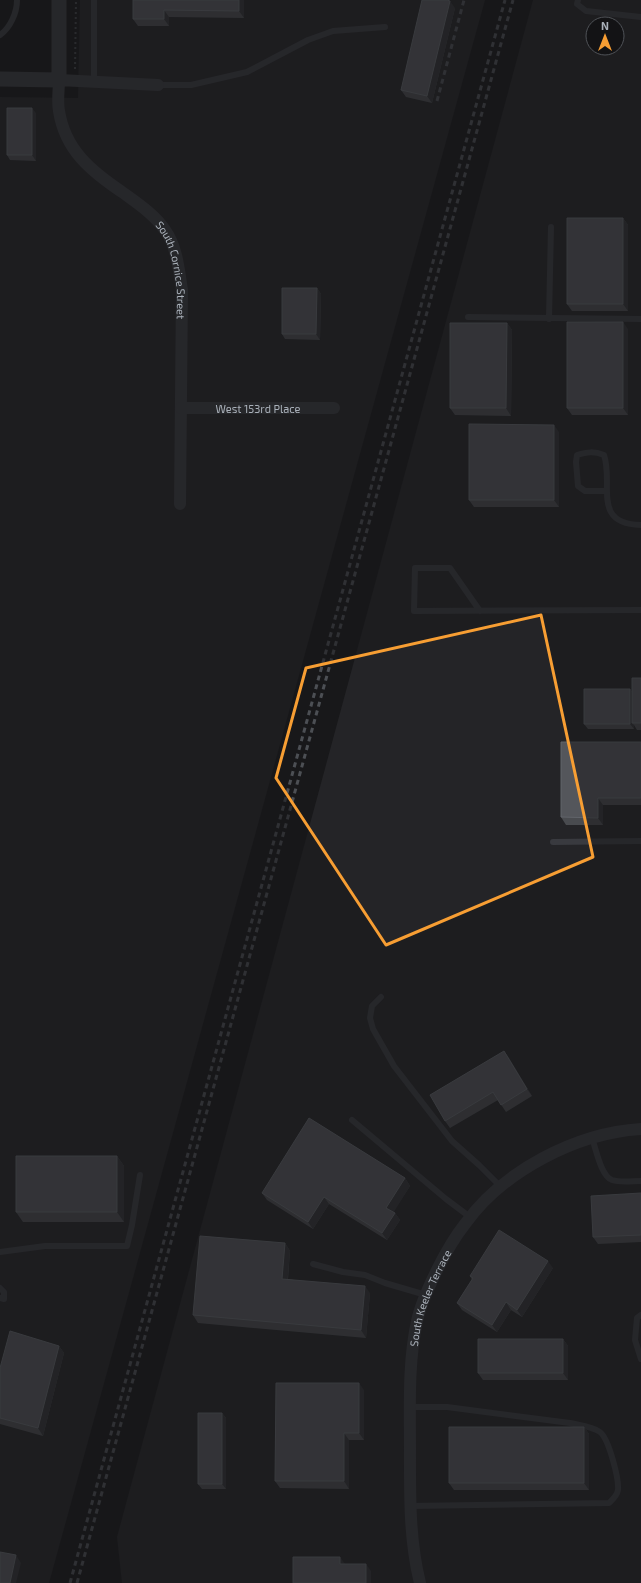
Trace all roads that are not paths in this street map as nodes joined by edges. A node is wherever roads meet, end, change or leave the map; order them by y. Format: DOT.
graph roads {
  1 [pos="17,0"];
  2 [pos="59,0"];
  3 [pos="94,0"];
  4 [pos="578,0"];
  5 [pos="641,17"];
  6 [pos="385,28"];
  7 [pos="0,35"];
  8 [pos="0,79"];
  9 [pos="59,80"];
  10 [pos="94,82"];
  11 [pos="158,85"];
  12 [pos="551,227"];
  13 [pos="468,317"];
  14 [pos="550,319"];
  15 [pos="641,319"];
  16 [pos="181,408"];
  17 [pos="334,408"];
  18 [pos="607,491"];
  19 [pos="180,504"];
  20 [pos="641,524"];
  21 [pos="641,610"];
  22 [pos="480,611"];
  23 [pos="641,841"];
  24 [pos="553,842"];
  25 [pos="381,997"];
  26 [pos="352,1120"];
  27 [pos="641,1129"];
  28 [pos="592,1138"];
  29 [pos="140,1175"];
  30 [pos="641,1181"];
  31 [pos="501,1187"];
  32 [pos="470,1217"];
  33 [pos="0,1252"];
  34 [pos="312,1264"];
  35 [pos="0,1288"];
  36 [pos="426,1295"];
  37 [pos="0,1298"];
  38 [pos="641,1315"];
  39 [pos="641,1359"];
  40 [pos="410,1407"];
  41 [pos="410,1506"];
  42 [pos="420,1583"];
  1 -- 7 [label="lane"];
  2 -- 9 [label="street"];
  3 -- 10 [label="lane"];
  4 -- 5 [label="lane"];
  6 -- 11 [label="lane"];
  8 -- 9 [label="street"];
  9 -- 10 [label="street"];
  9 -- 16 [label="street, South Cornice Street"];
  10 -- 11 [label="street"];
  12 -- 14 [label="lane"];
  13 -- 14 [label="lane"];
  14 -- 15 [label="lane"];
  16 -- 17 [label="street, West 153rd Place"];
  16 -- 19 [label="street, South Cornice Street"];
  18 -- 18 [label="lane"];
  18 -- 20 [label="lane"];
  21 -- 22 [label="lane"];
  22 -- 22 [label="lane"];
  23 -- 24 [label="lane"];
  25 -- 31 [label="lane"];
  26 -- 32 [label="lane"];
  27 -- 28 [label="street, South Keeler Terrace"];
  28 -- 30 [label="lane"];
  28 -- 31 [label="street, South Keeler Terrace"];
  29 -- 33 [label="lane"];
  31 -- 32 [label="street, South Keeler Terrace"];
  32 -- 36 [label="street, South Keeler Terrace"];
  34 -- 36 [label="lane"];
  35 -- 37 [label="lane"];
  36 -- 40 [label="street, South Keeler Terrace"];
  38 -- 39 [label="lane"];
  40 -- 41 [label="street, South Keeler Terrace"];
  40 -- 41 [label="lane"];
  41 -- 42 [label="street, South Keeler Terrace"];
}
